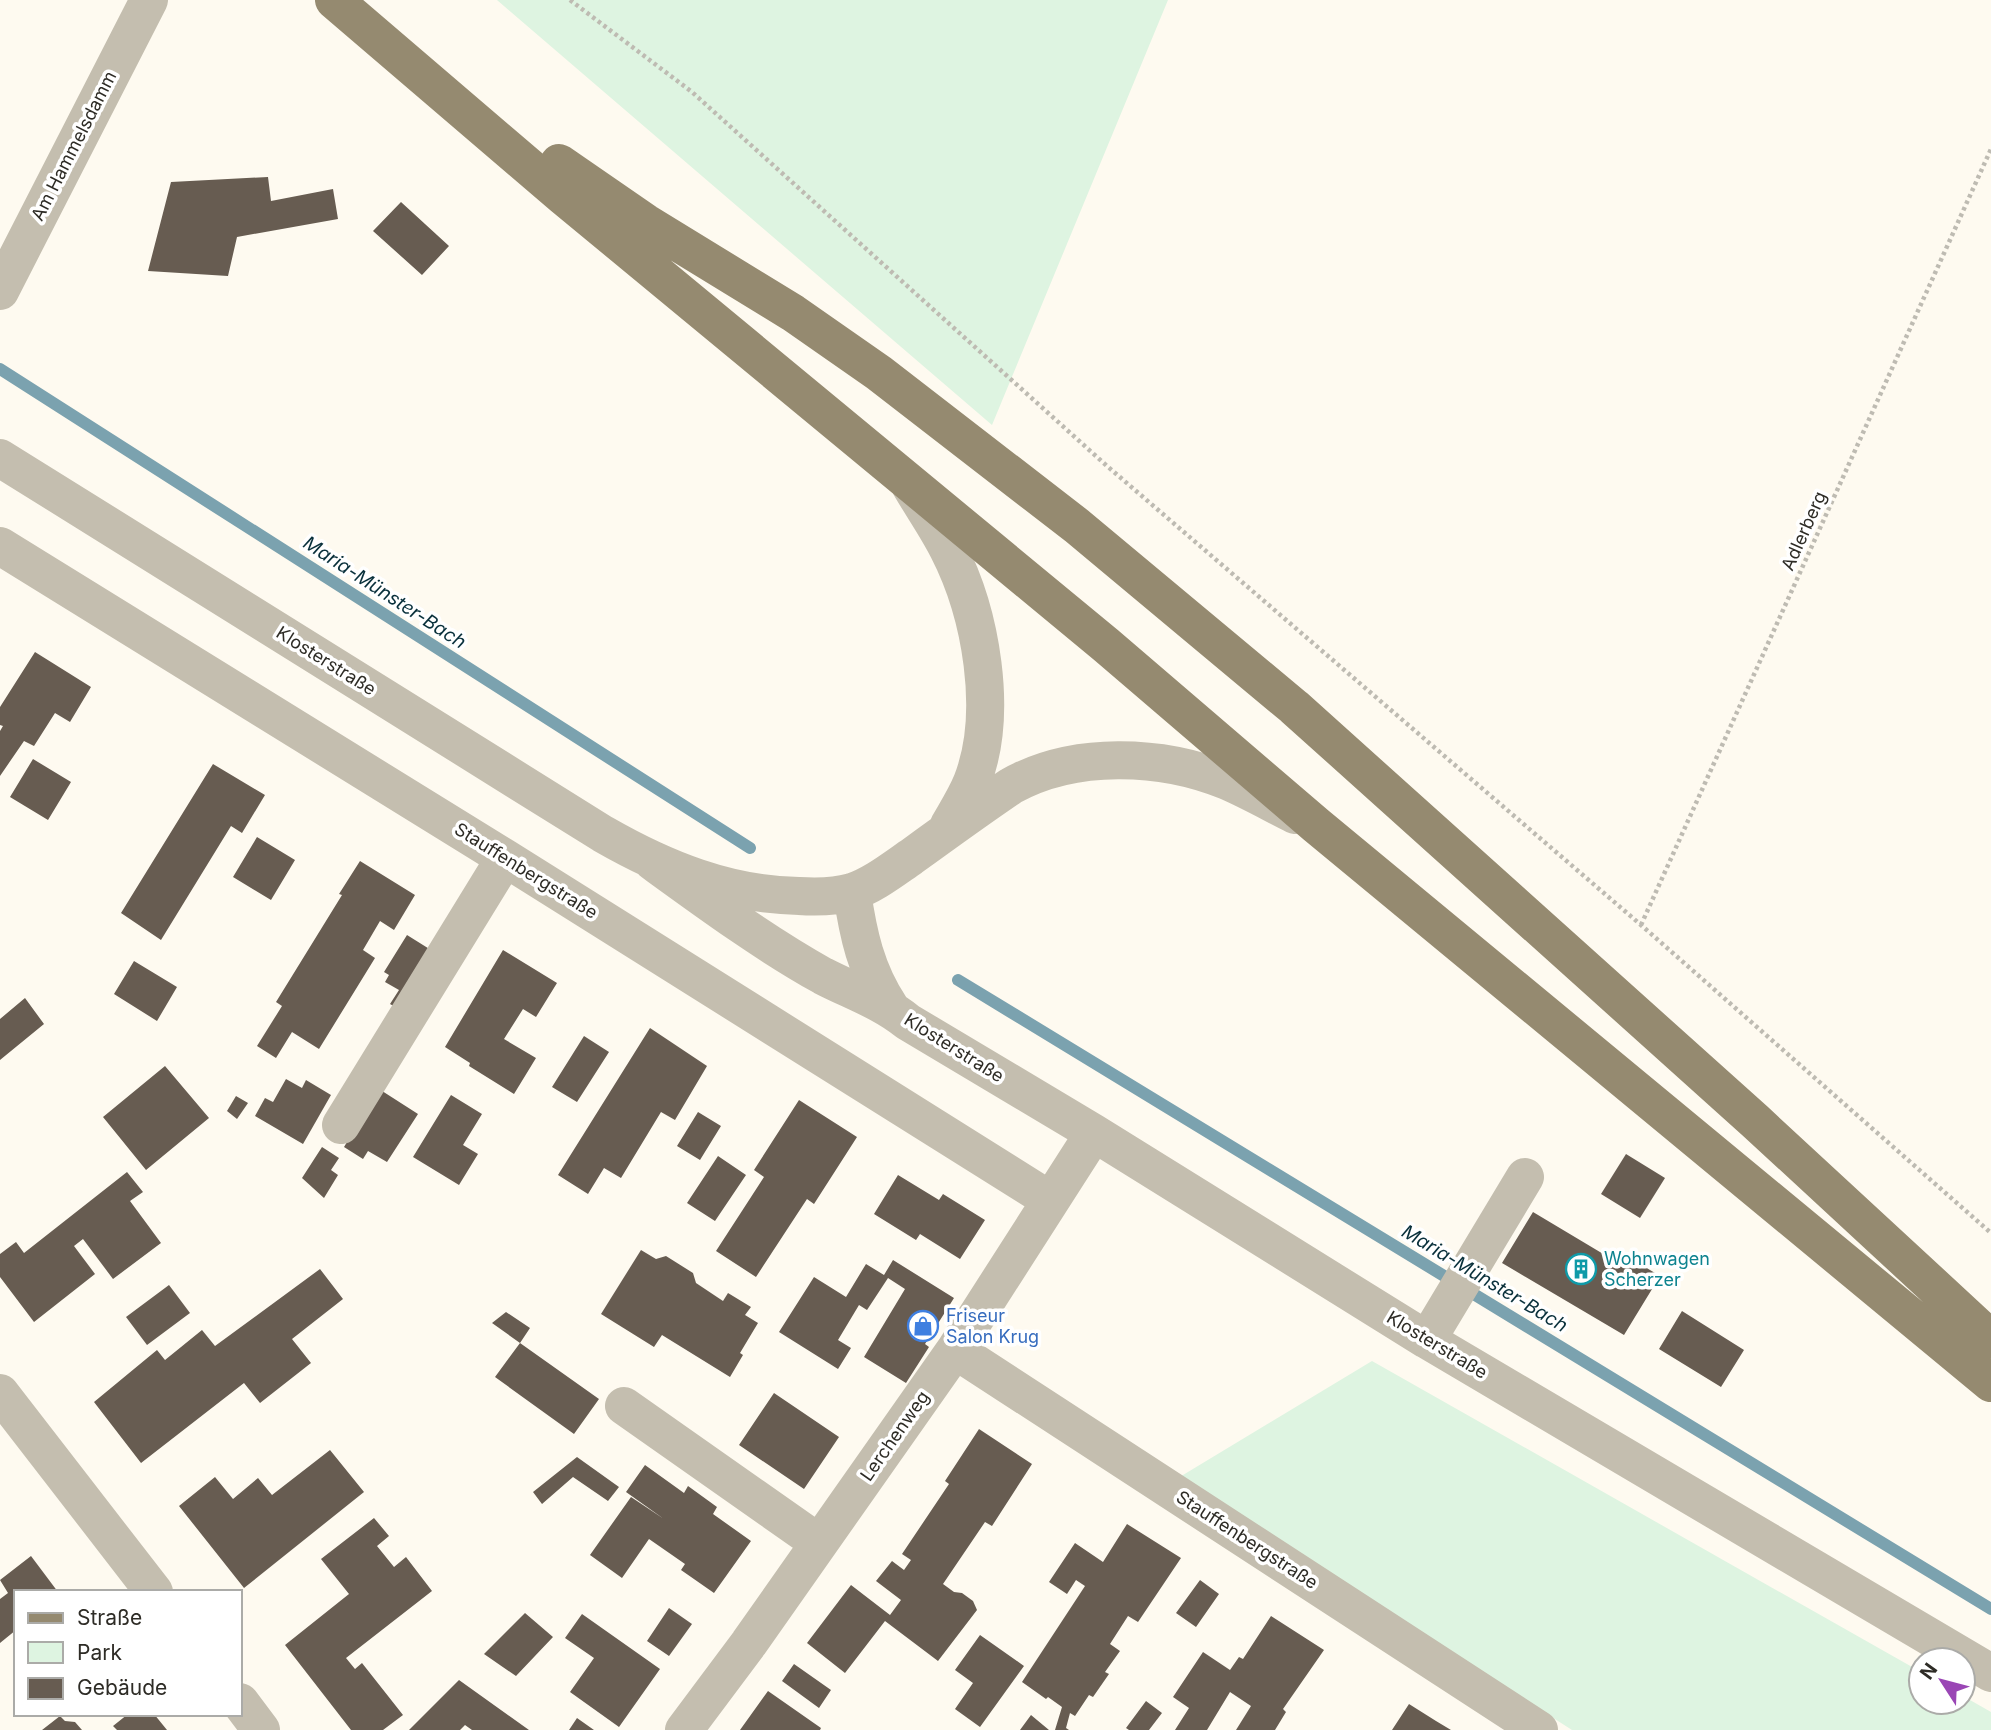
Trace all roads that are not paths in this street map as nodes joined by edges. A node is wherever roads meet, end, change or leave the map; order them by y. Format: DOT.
graph roads {
  1 [pos="149,0"];
  2 [pos="334,0"];
  3 [pos="365,0"];
  4 [pos="0,291"];
  5 [pos="0,458"];
  6 [pos="905,477"];
  7 [pos="0,546"];
  8 [pos="1316,825"];
  9 [pos="944,834"];
  10 [pos="505,858"];
  11 [pos="653,862"];
  12 [pos="852,892"];
  13 [pos="890,1007"];
  14 [pos="341,1125"];
  15 [pos="1094,1133"];
  16 [pos="1525,1178"];
  17 [pos="1050,1200"];
  18 [pos="1991,1339"];
  19 [pos="1427,1340"];
  20 [pos="955,1350"];
  21 [pos="1991,1383"];
  22 [pos="0,1393"];
  23 [pos="624,1406"];
  24 [pos="819,1543"];
  25 [pos="152,1590"];
  26 [pos="1991,1673"];
  27 [pos="242,1705"];
  28 [pos="261,1730"];
  29 [pos="684,1730"];
  30 [pos="1539,1730"];
  1 -- 4 [label="street, Am Hammelsdamm"];
  2 -- 6 [label="main road"];
  3 -- 18 [label="main road"];
  5 -- 11 [label="street, Klosterstraße"];
  6 -- 8 [label="main road"];
  6 -- 9 [label="street"];
  7 -- 10 [label="street, Stauffenbergstraße"];
  8 -- 9 [label="street, Klosterstraße"];
  8 -- 21 [label="main road"];
  9 -- 12 [label="street, Klosterstraße"];
  10 -- 14 [label="street"];
  10 -- 17 [label="street, Stauffenbergstraße"];
  11 -- 12 [label="street, Klosterstraße"];
  11 -- 13 [label="street, Klosterstraße"];
  12 -- 13 [label="street, Klosterstraße"];
  13 -- 15 [label="street, Klosterstraße"];
  15 -- 17 [label="street, Lerchenweg"];
  15 -- 19 [label="street, Klosterstraße"];
  16 -- 19 [label="street"];
  17 -- 20 [label="street, Lerchenweg"];
  19 -- 26 [label="street, Klosterstraße"];
  20 -- 24 [label="street, Lerchenweg"];
  20 -- 30 [label="street, Stauffenbergstraße"];
  22 -- 25 [label="street"];
  23 -- 24 [label="street"];
  24 -- 29 [label="street, Lerchenweg"];
  27 -- 28 [label="street"];
}
